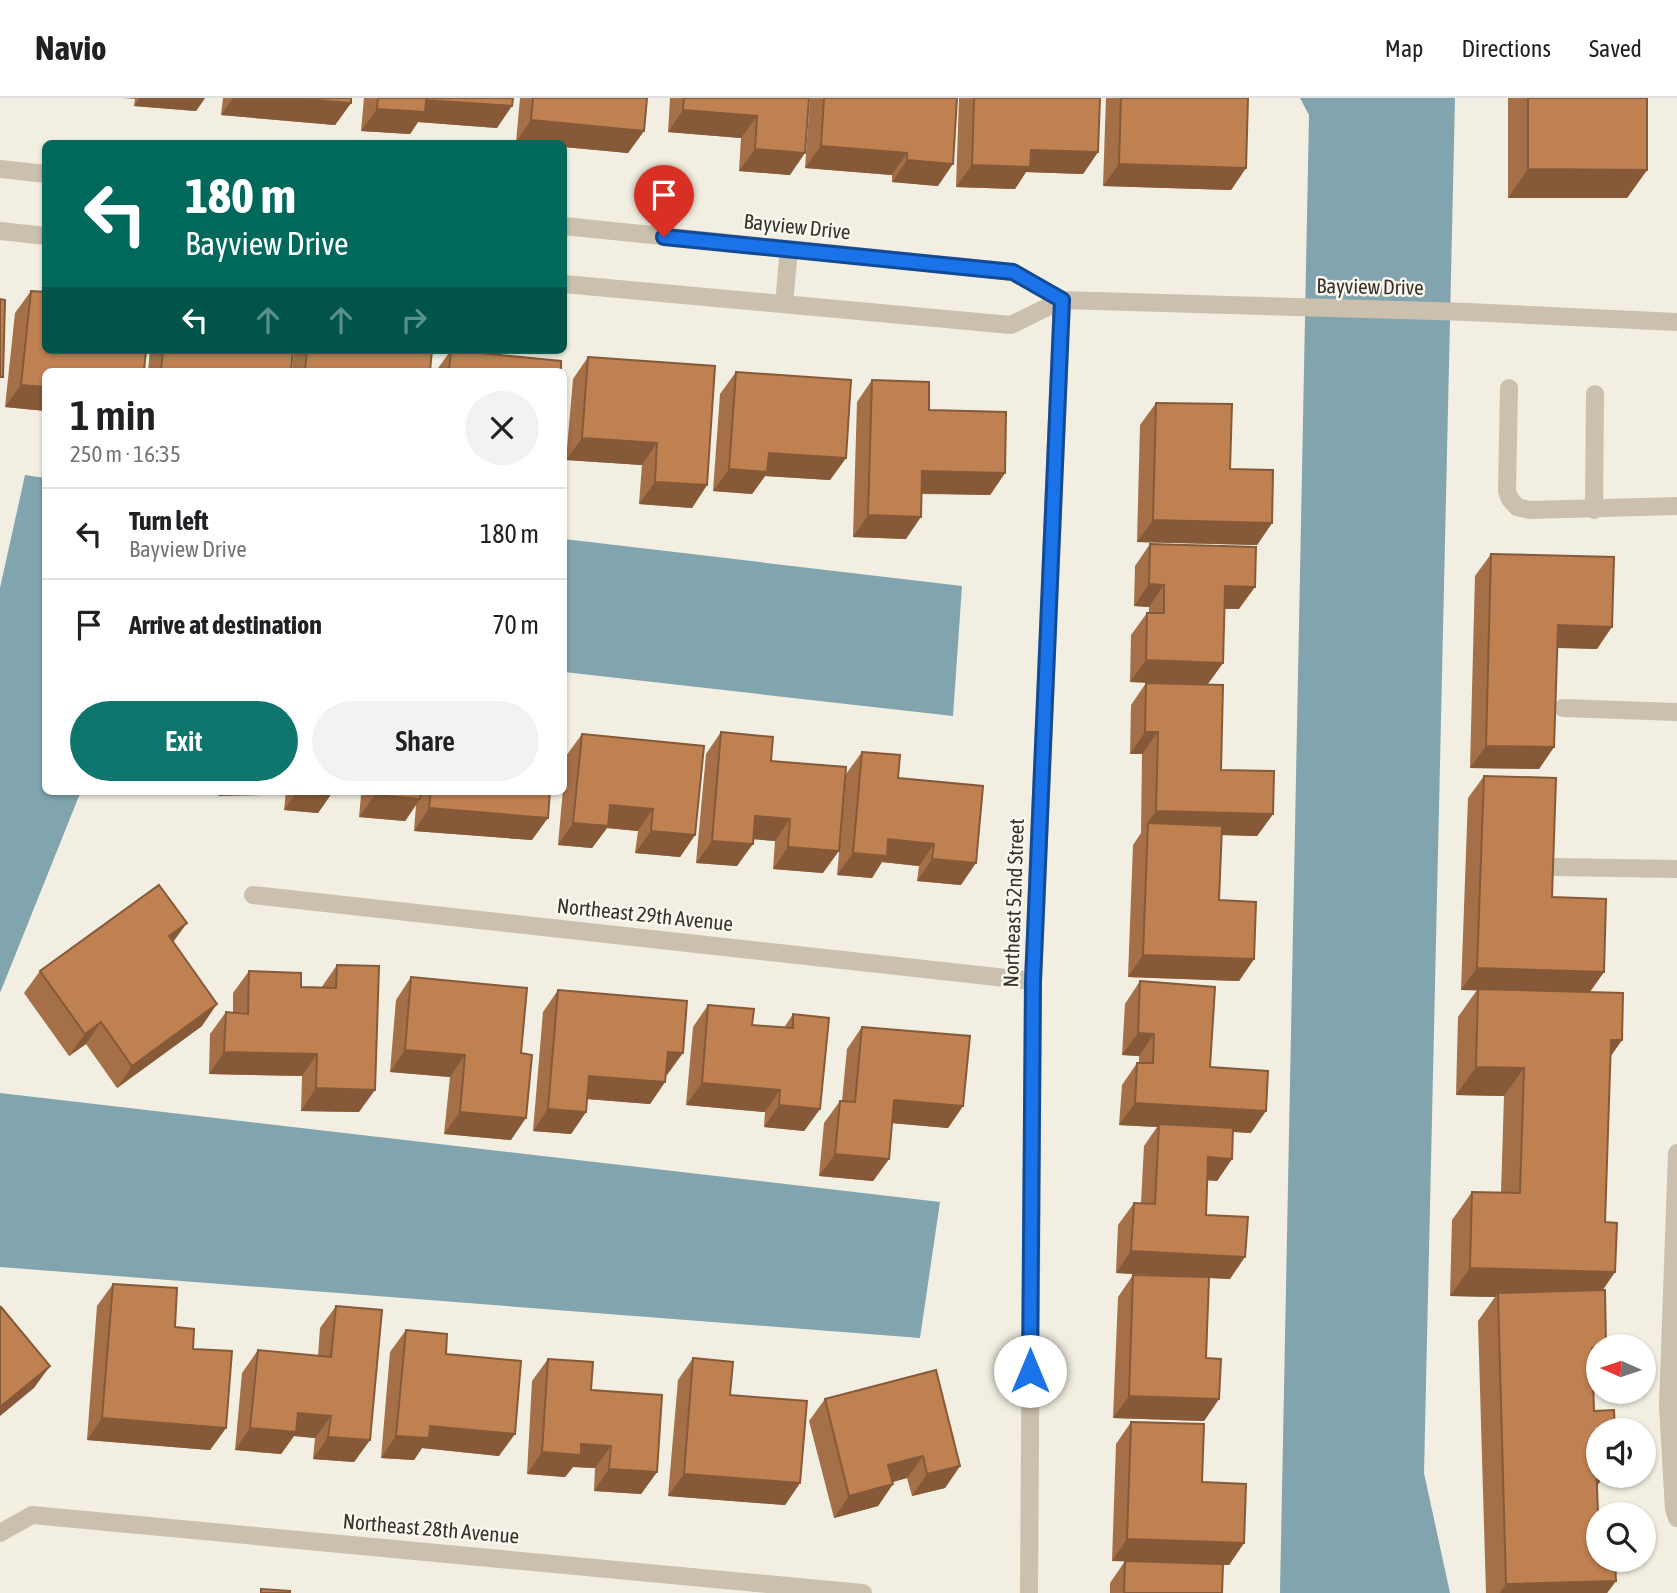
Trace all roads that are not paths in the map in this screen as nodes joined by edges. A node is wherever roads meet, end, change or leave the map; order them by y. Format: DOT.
graph roads {
  1 [pos="0,169"];
  2 [pos="42,174"];
  3 [pos="567,226"];
  4 [pos="0,232"];
  5 [pos="42,236"];
  6 [pos="789,249"];
  7 [pos="567,284"];
  8 [pos="1062,300"];
  9 [pos="783,304"];
  10 [pos="1677,322"];
  11 [pos="1510,388"];
  12 [pos="1595,394"];
  13 [pos="1677,506"];
  14 [pos="1594,510"];
  15 [pos="1563,708"];
  16 [pos="1677,712"];
  17 [pos="1555,867"];
  18 [pos="1677,869"];
  19 [pos="253,895"];
  20 [pos="1033,981"];
  21 [pos="1677,1153"];
  22 [pos="1673,1406"];
  23 [pos="1677,1518"];
  24 [pos="0,1533"];
  25 [pos="863,1593"];
  26 [pos="1029,1593"];
  1 -- 2 [label="street"];
  3 -- 6 [label="street, Bayview Drive"];
  4 -- 5 [label="street"];
  6 -- 8 [label="street, Bayview Drive"];
  6 -- 9 [label="street"];
  7 -- 9 [label="street, Bayview Drive"];
  8 -- 9 [label="street, Bayview Drive"];
  8 -- 10 [label="street, Bayview Drive"];
  8 -- 20 [label="street, Northeast 52nd Street"];
  11 -- 14 [label="street"];
  12 -- 14 [label="street"];
  13 -- 14 [label="street"];
  15 -- 16 [label="street"];
  17 -- 18 [label="street"];
  19 -- 20 [label="street, Northeast 29th Avenue"];
  20 -- 26 [label="street, Northeast 52nd Street"];
  21 -- 22 [label="street"];
  22 -- 23 [label="street"];
  24 -- 25 [label="street, Northeast 28th Avenue"];
}
